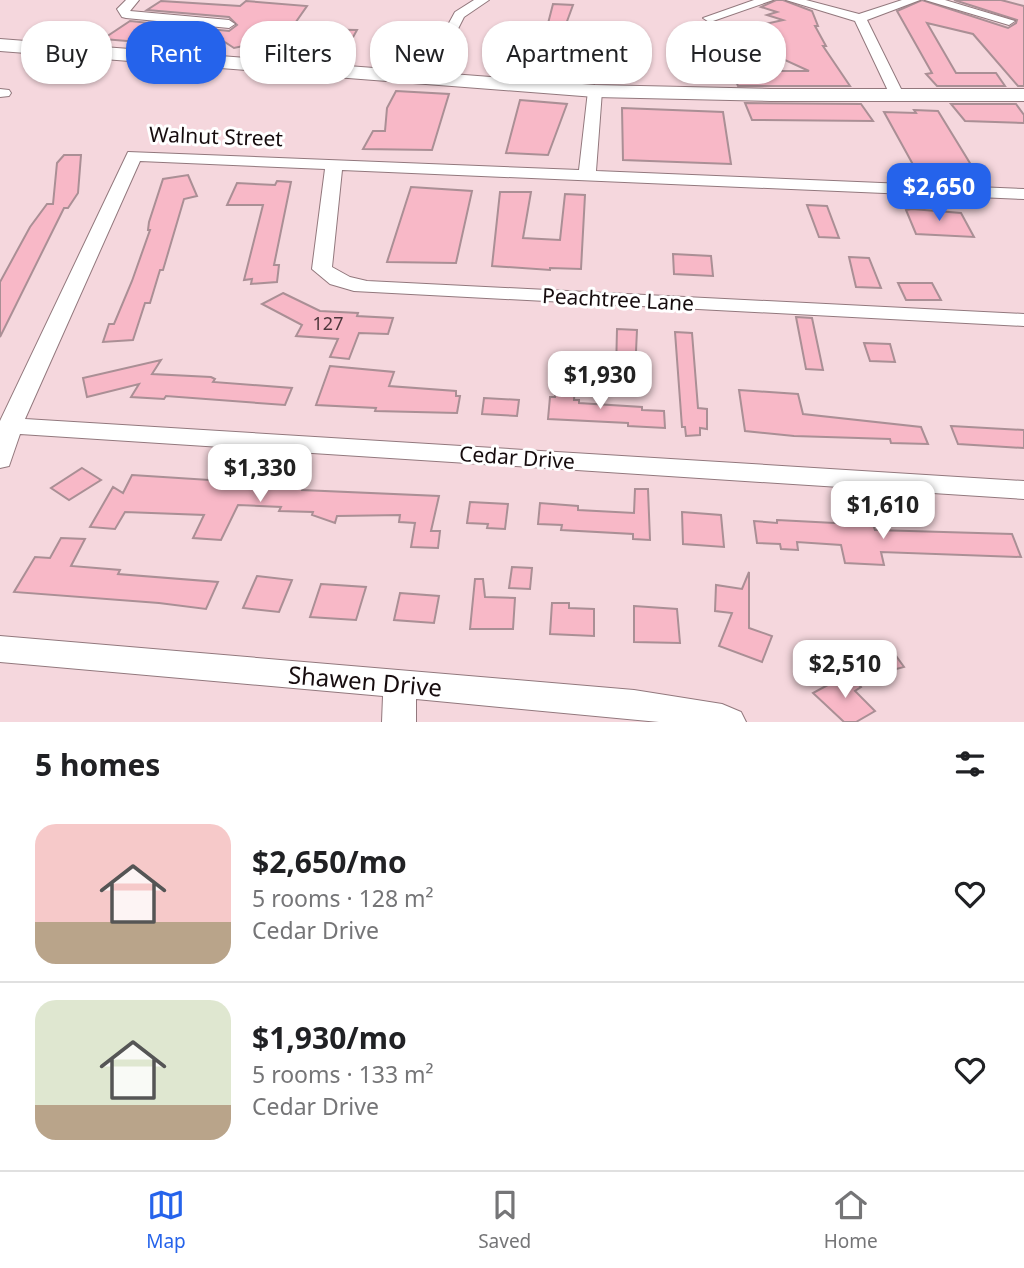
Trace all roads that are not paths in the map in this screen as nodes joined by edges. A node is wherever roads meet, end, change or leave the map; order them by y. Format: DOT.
graph roads {
  1 [pos="133,0"];
  2 [pos="483,0"];
  3 [pos="767,0"];
  4 [pos="792,0"];
  5 [pos="915,0"];
  6 [pos="931,0"];
  7 [pos="709,18"];
  8 [pos="860,18"];
  9 [pos="456,21"];
  10 [pos="1009,21"];
  11 [pos="229,24"];
  12 [pos="0,45"];
  13 [pos="370,74"];
  14 [pos="468,81"];
  15 [pos="595,92"];
  16 [pos="897,95"];
  17 [pos="1024,95"];
  18 [pos="334,165"];
  19 [pos="587,174"];
  20 [pos="1024,194"];
  21 [pos="1024,320"];
  22 [pos="10,426"];
  23 [pos="0,460"];
  24 [pos="1024,489"];
  25 [pos="0,649"];
  26 [pos="400,686"];
  27 [pos="399,722"];
  28 [pos="729,722"];
  1 -- 11 [label="street"];
  2 -- 9 [label="street"];
  3 -- 7 [label="street"];
  4 -- 8 [label="street"];
  5 -- 8 [label="street"];
  6 -- 10 [label="street"];
  8 -- 16 [label="street"];
  12 -- 13 [label="main road"];
  14 -- 15 [label="main road"];
  15 -- 16 [label="main road"];
  15 -- 19 [label="street"];
  16 -- 17 [label="main road"];
  18 -- 19 [label="street, Walnut Street"];
  18 -- 21 [label="street, Peachtree Lane"];
  18 -- 22 [label="street, Walnut Street"];
  19 -- 20 [label="street"];
  22 -- 23 [label="street, Walnut Street"];
  22 -- 24 [label="street, Cedar Drive"];
  25 -- 26 [label="street, Shawen Drive"];
  26 -- 27 [label="street"];
  26 -- 28 [label="street, Shawen Drive"];
}
